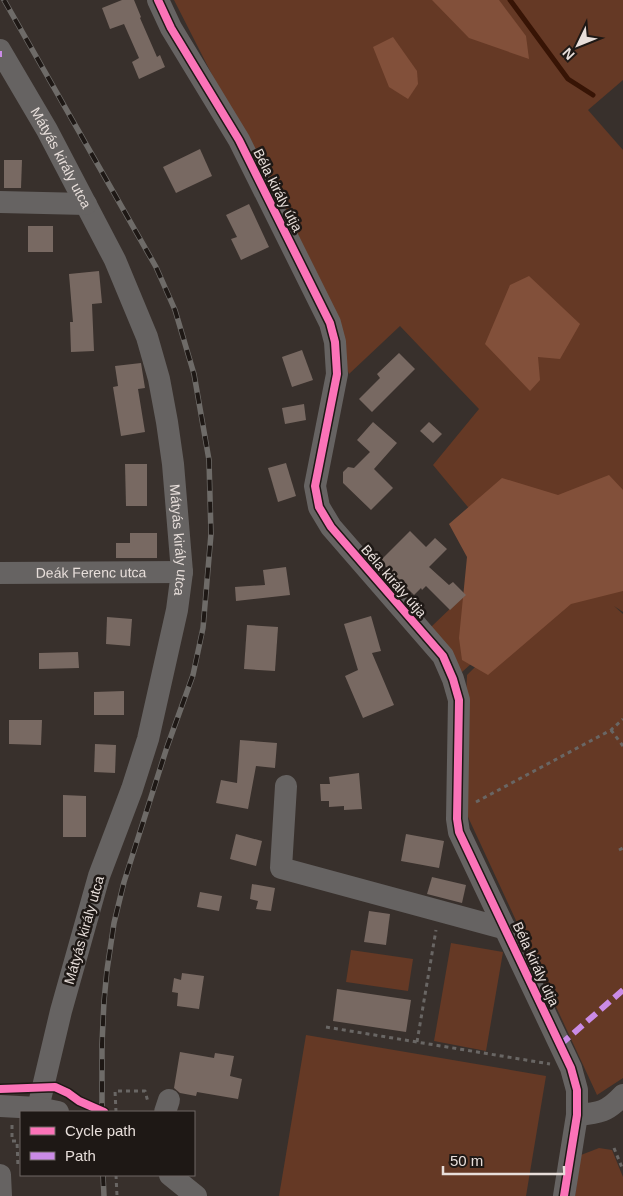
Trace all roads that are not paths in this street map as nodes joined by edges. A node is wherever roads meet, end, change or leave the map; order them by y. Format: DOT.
graph roads {
  1 [pos="158,0"];
  2 [pos="1,53"];
  3 [pos="0,202"];
  4 [pos="86,204"];
  5 [pos="182,572"];
  6 [pos="0,573"];
  7 [pos="286,786"];
  8 [pos="506,929"];
  9 [pos="623,1095"];
  10 [pos="0,1106"];
  11 [pos="48,1110"];
  12 [pos="576,1115"];
  13 [pos="9,1171"];
  14 [pos="171,1176"];
  15 [pos="190,1176"];
  16 [pos="1,1196"];
  17 [pos="198,1196"];
  18 [pos="564,1196"];
  1 -- 8 [label="street, Béla király útja"];
  2 -- 4 [label="street, Mátyás király utca"];
  3 -- 4 [label="street"];
  4 -- 5 [label="street, Mátyás király utca"];
  5 -- 6 [label="street, Deák Ferenc utca"];
  5 -- 11 [label="street, Mátyás király utca"];
  7 -- 8 [label="street, Béla király útja"];
  8 -- 12 [label="street, Béla király útja"];
  9 -- 12 [label="street"];
  10 -- 11 [label="street"];
  12 -- 18 [label="street, Béla király útja"];
  13 -- 16 [label="street"];
  14 -- 17 [label="street"];
  15 -- 17 [label="street"];
}
